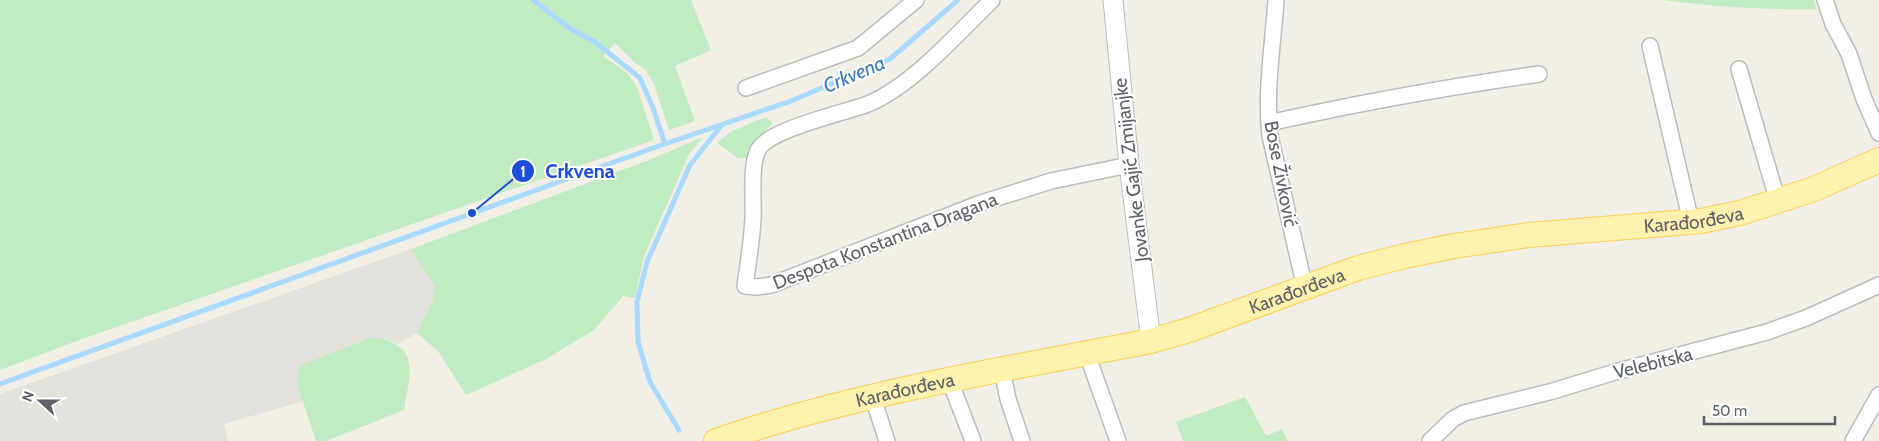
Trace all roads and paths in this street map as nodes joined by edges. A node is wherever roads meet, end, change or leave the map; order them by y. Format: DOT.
graph roads {
  1 [pos="916,0"];
  2 [pos="992,0"];
  3 [pos="1113,0"];
  4 [pos="1276,0"];
  5 [pos="1825,0"];
  6 [pos="1650,46"];
  7 [pos="1739,68"];
  8 [pos="1539,74"];
  9 [pos="746,88"];
  10 [pos="1269,123"];
  11 [pos="1879,133"];
  12 [pos="1879,160"];
  13 [pos="1129,165"];
  14 [pos="1778,202"];
  15 [pos="1691,222"];
  16 [pos="1879,285"];
  17 [pos="1307,286"];
  18 [pos="1151,341"];
  19 [pos="1087,354"];
  20 [pos="1002,370"];
  21 [pos="950,381"];
  22 [pos="1879,395"];
  23 [pos="873,398"];
  24 [pos="764,433"];
  25 [pos="716,441"];
  26 [pos="887,441"];
  27 [pos="973,441"];
  28 [pos="1022,441"];
  29 [pos="1118,441"];
  30 [pos="1430,441"];
  31 [pos="1852,441"];
  1 -- 9 [label="street"];
  2 -- 13 [label="street, Despota Konstantina Dragana"];
  3 -- 13 [label="street, Jovanke Gajić Zmijanjke"];
  4 -- 10 [label="street, Bose Živković"];
  5 -- 11 [label="street"];
  6 -- 15 [label="street"];
  7 -- 14 [label="street"];
  8 -- 10 [label="street"];
  10 -- 17 [label="street, Bose Živković"];
  12 -- 14 [label="main road, Karađorđeva"];
  13 -- 18 [label="street, Jovanke Gajić Zmijanjke"];
  14 -- 15 [label="main road, Karađorđeva"];
  15 -- 17 [label="main road, Karađorđeva"];
  16 -- 30 [label="street, Velebitska"];
  17 -- 18 [label="main road, Karađorđeva"];
  18 -- 19 [label="main road, Karađorđeva"];
  19 -- 20 [label="main road, Karađorđeva"];
  19 -- 29 [label="street"];
  20 -- 21 [label="main road, Karađorđeva"];
  20 -- 28 [label="street"];
  21 -- 23 [label="main road, Karađorđeva"];
  21 -- 27 [label="street"];
  22 -- 31 [label="street"];
  23 -- 24 [label="main road, Karađorđeva"];
  23 -- 26 [label="street"];
  24 -- 25 [label="main road, Karađorđeva"];
}
